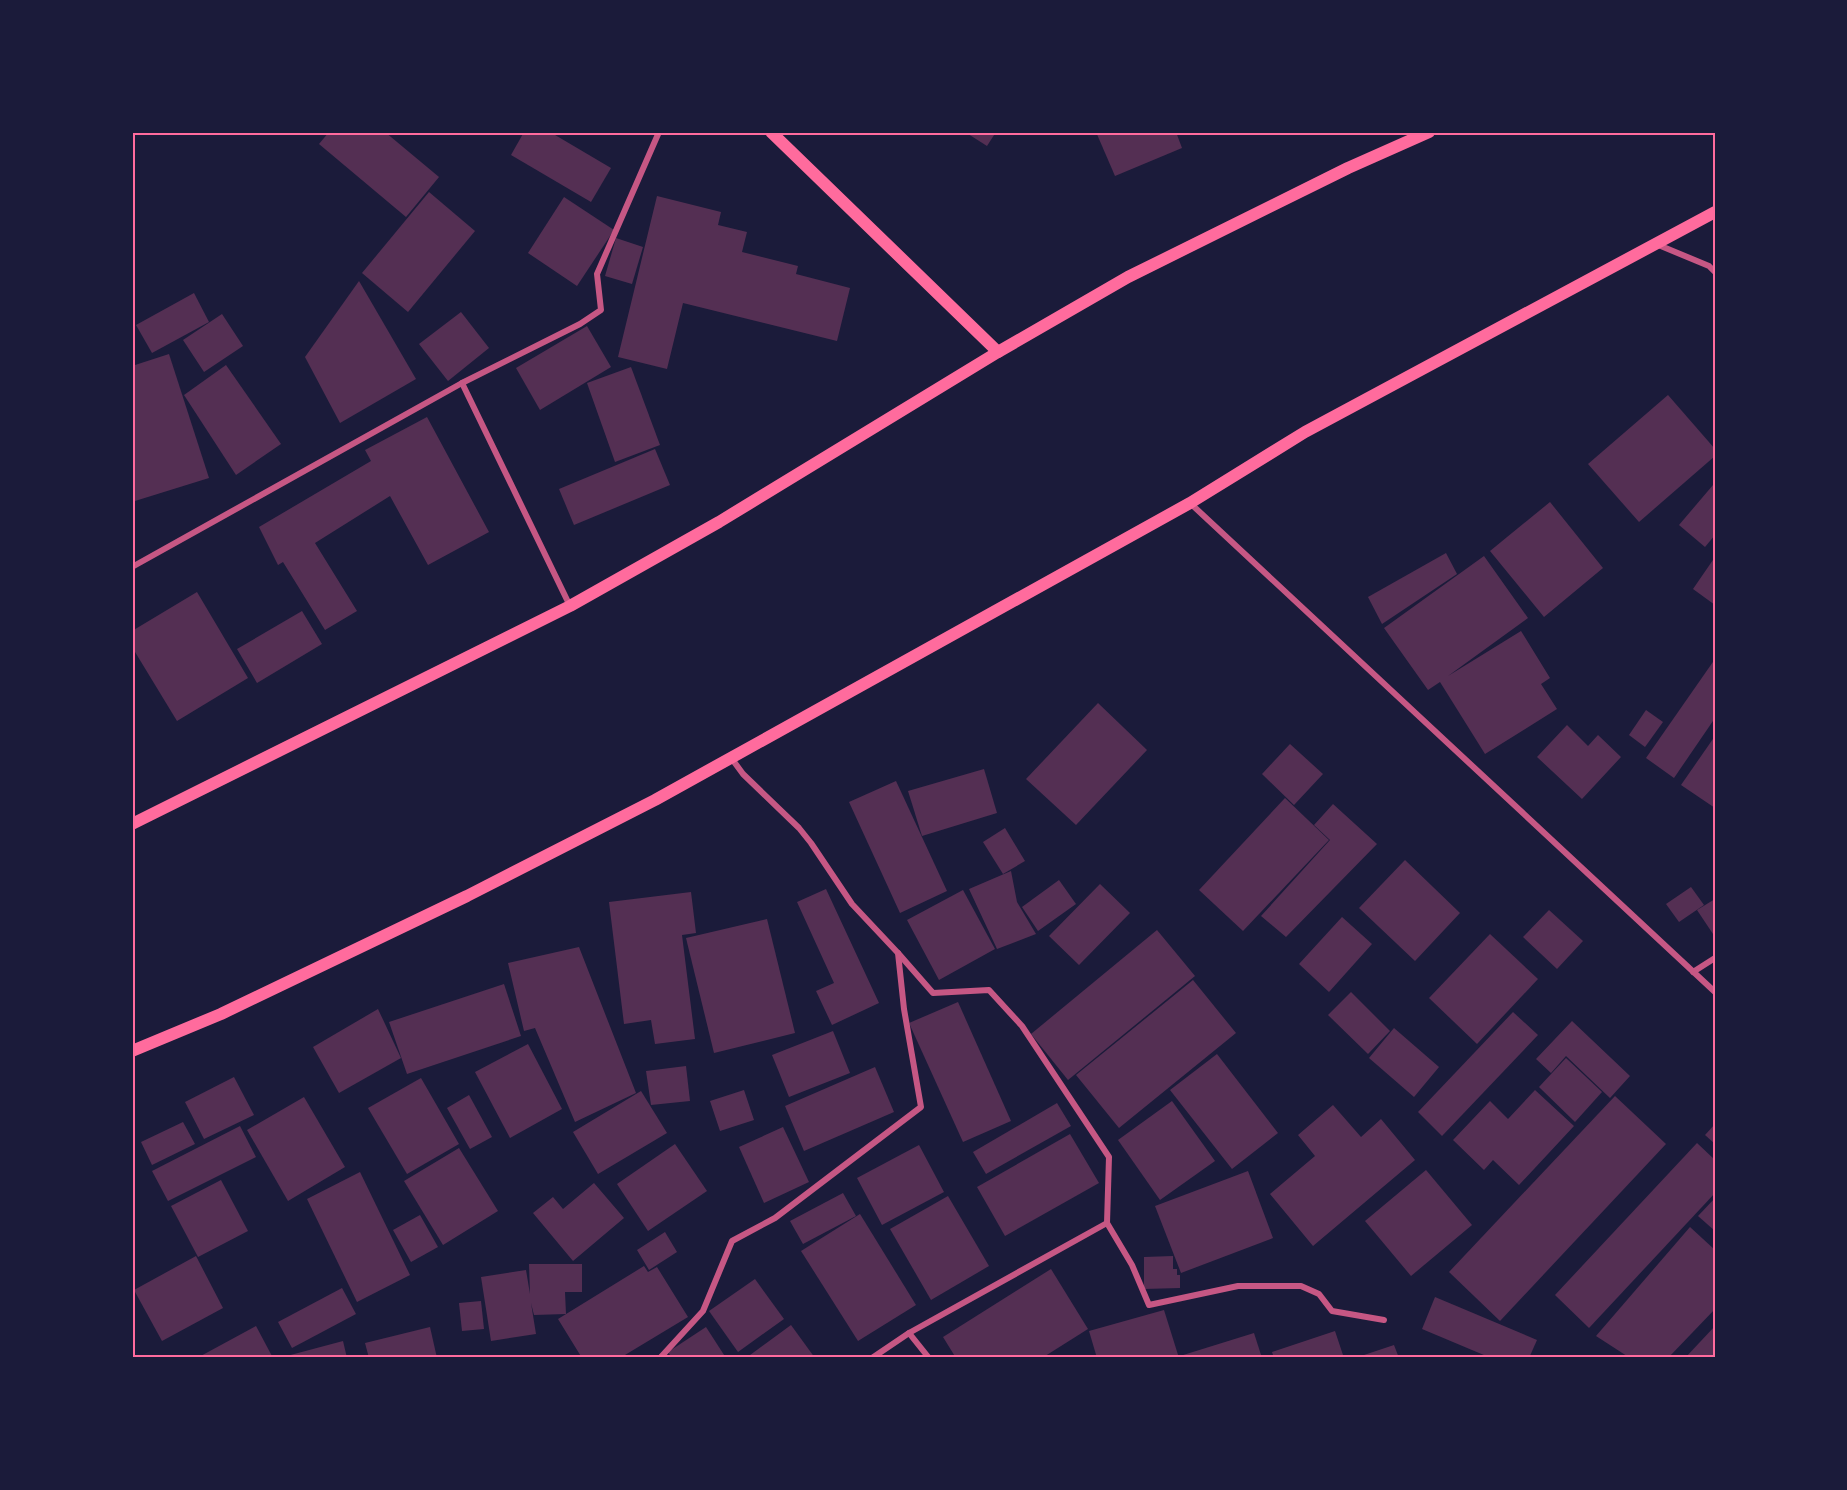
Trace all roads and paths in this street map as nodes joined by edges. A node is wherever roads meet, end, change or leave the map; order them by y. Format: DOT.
graph roads {
  1 [pos="659,132"];
  2 [pos="771,132"];
  3 [pos="1429,132"];
  4 [pos="1715,212"];
  5 [pos="1656,244"];
  6 [pos="1715,272"];
  7 [pos="998,352"];
  8 [pos="462,383"];
  9 [pos="1190,503"];
  10 [pos="132,567"];
  11 [pos="570,606"];
  12 [pos="732,759"];
  13 [pos="132,824"];
  14 [pos="898,953"];
  15 [pos="1715,958"];
  16 [pos="1693,972"];
  17 [pos="1715,992"];
  18 [pos="132,1051"];
  19 [pos="1107,1223"];
  20 [pos="1384,1320"];
  21 [pos="909,1333"];
  22 [pos="660,1358"];
  23 [pos="872,1358"];
  24 [pos="929,1358"];
  1 -- 8 [label="street"];
  2 -- 7 [label="main road"];
  3 -- 7 [label="main road"];
  4 -- 5 [label="main road"];
  5 -- 6 [label="street"];
  5 -- 9 [label="main road"];
  7 -- 11 [label="main road"];
  8 -- 10 [label="street"];
  8 -- 11 [label="street"];
  9 -- 12 [label="main road"];
  9 -- 16 [label="street"];
  11 -- 13 [label="main road"];
  12 -- 14 [label="street"];
  12 -- 18 [label="main road"];
  14 -- 19 [label="street"];
  14 -- 22 [label="street"];
  15 -- 16 [label="street"];
  16 -- 17 [label="street"];
  19 -- 20 [label="street"];
  19 -- 21 [label="street"];
  21 -- 23 [label="street"];
  21 -- 24 [label="street"];
}
